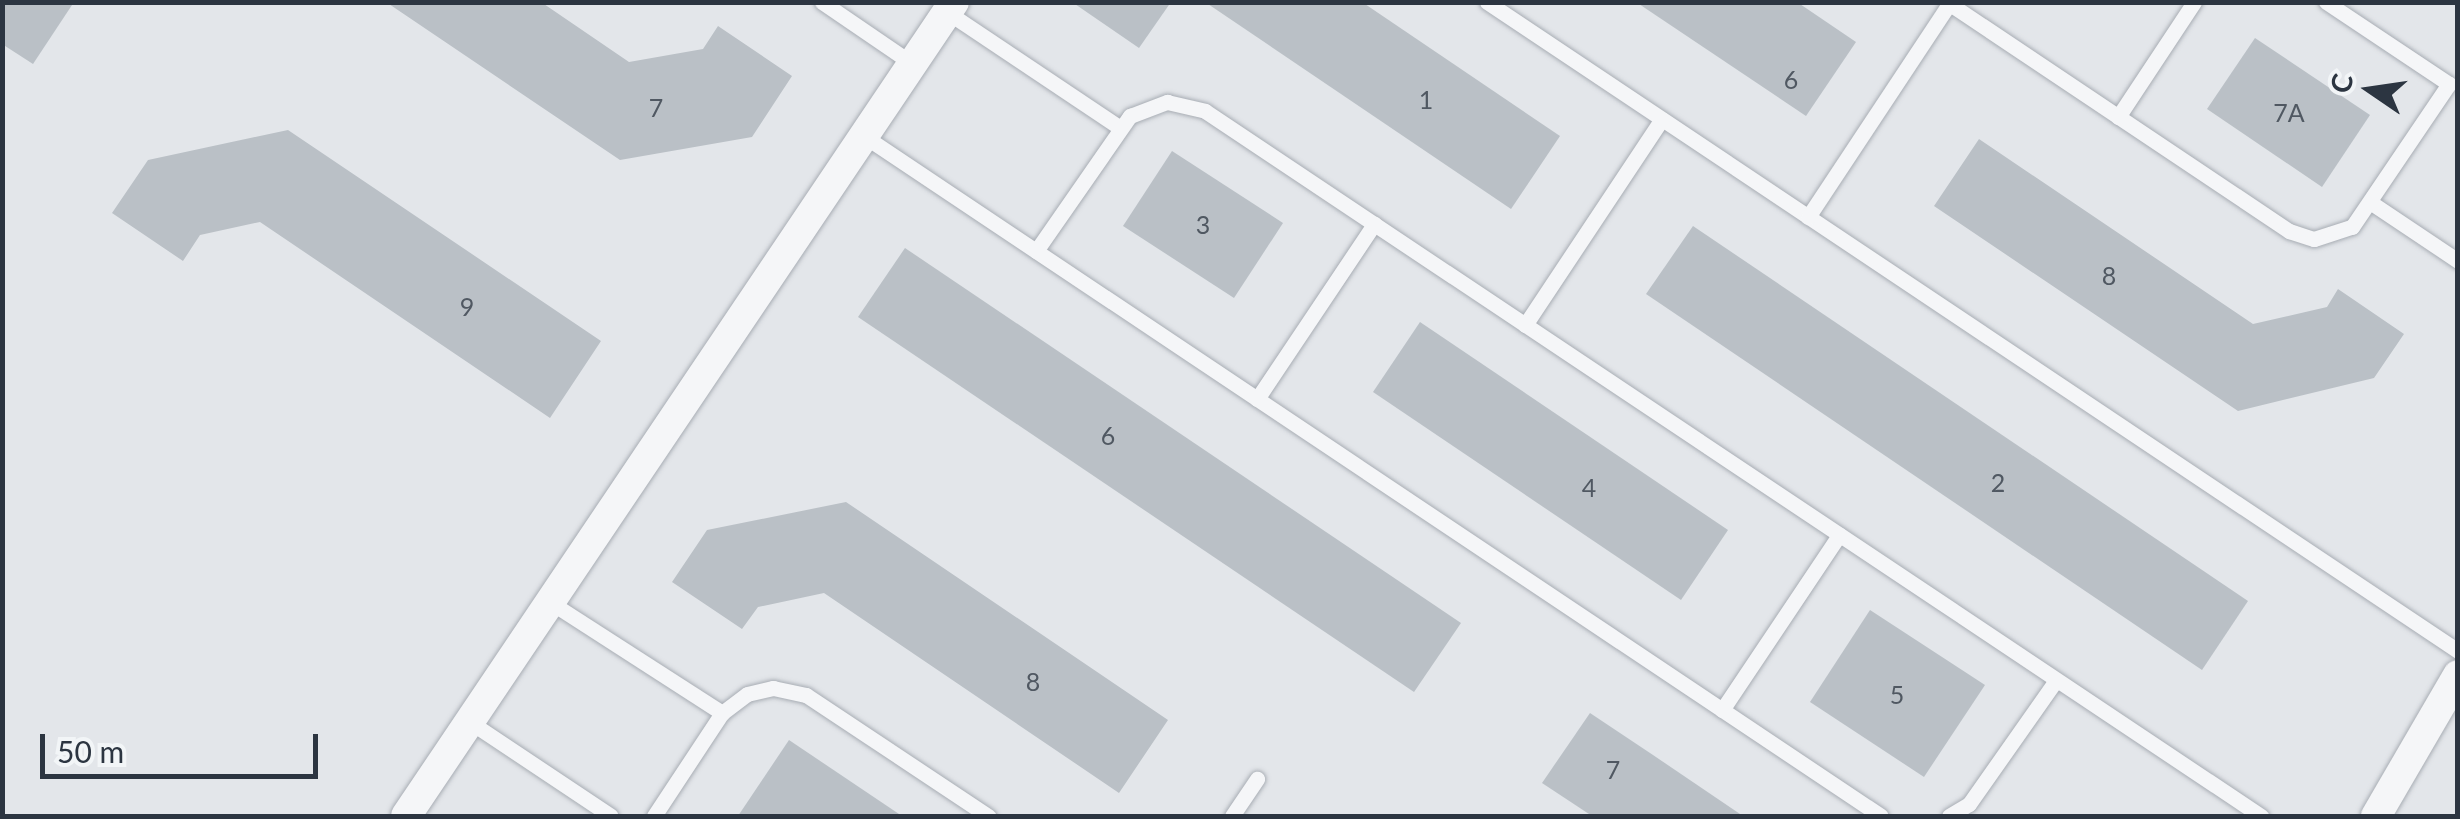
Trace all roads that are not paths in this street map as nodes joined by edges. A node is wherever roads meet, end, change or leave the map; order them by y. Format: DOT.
graph roads {
  1 [pos="822,2"];
  2 [pos="1487,2"];
  3 [pos="2194,2"];
  4 [pos="2326,2"];
  5 [pos="1948,3"];
  6 [pos="950,7"];
  7 [pos="913,64"];
  8 [pos="2118,116"];
  9 [pos="1662,119"];
  10 [pos="1119,127"];
  11 [pos="864,136"];
  12 [pos="2370,202"];
  13 [pos="1808,217"];
  14 [pos="1374,224"];
  15 [pos="1036,252"];
  16 [pos="2458,261"];
  17 [pos="1525,324"];
  18 [pos="1257,399"];
  19 [pos="1839,535"];
  20 [pos="550,602"];
  21 [pos="2458,652"];
  22 [pos="2458,675"];
  23 [pos="2056,680"];
  24 [pos="1722,710"];
  25 [pos="722,713"];
  26 [pos="470,722"];
  27 [pos="1257,779"];
  28 [pos="983,815"];
  29 [pos="406,816"];
  30 [pos="611,816"];
  31 [pos="654,816"];
  32 [pos="1232,816"];
  33 [pos="1881,816"];
  34 [pos="1949,816"];
  35 [pos="2260,816"];
  36 [pos="2376,816"];
  1 -- 7 [label="lane"];
  2 -- 9 [label="lane"];
  3 -- 8 [label="lane"];
  4 -- 12 [label="lane"];
  5 -- 8 [label="lane"];
  5 -- 13 [label="lane"];
  6 -- 7 [label="street"];
  6 -- 10 [label="lane"];
  7 -- 11 [label="street"];
  8 -- 12 [label="lane"];
  9 -- 13 [label="lane"];
  9 -- 17 [label="lane"];
  10 -- 14 [label="lane"];
  10 -- 15 [label="lane"];
  11 -- 15 [label="lane"];
  11 -- 20 [label="street"];
  12 -- 16 [label="lane"];
  13 -- 21 [label="lane"];
  14 -- 17 [label="lane"];
  14 -- 18 [label="lane"];
  15 -- 18 [label="lane"];
  17 -- 19 [label="lane"];
  18 -- 24 [label="lane"];
  19 -- 23 [label="lane"];
  19 -- 24 [label="lane"];
  20 -- 25 [label="lane"];
  20 -- 26 [label="street"];
  22 -- 36 [label="street"];
  23 -- 34 [label="lane"];
  23 -- 35 [label="lane"];
  24 -- 33 [label="lane"];
  25 -- 28 [label="lane"];
  25 -- 31 [label="lane"];
  26 -- 29 [label="street"];
  26 -- 30 [label="lane"];
  27 -- 32 [label="lane"];
}
